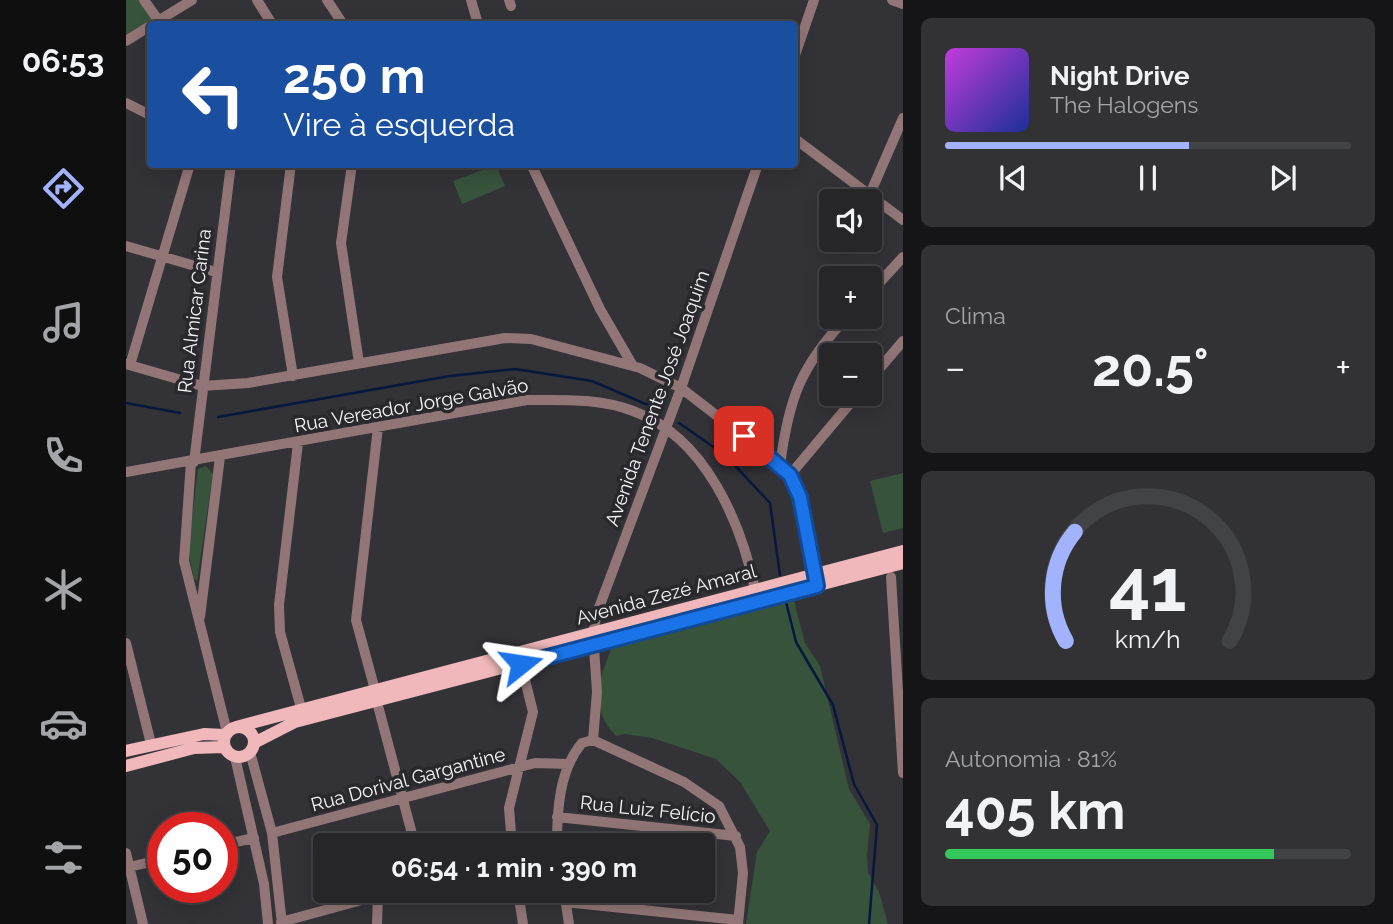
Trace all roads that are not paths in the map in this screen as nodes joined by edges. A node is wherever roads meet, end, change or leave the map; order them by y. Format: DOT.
graph roads {
  1 [pos="144,0"];
  2 [pos="192,0"];
  3 [pos="257,0"];
  4 [pos="327,0"];
  5 [pos="471,0"];
  6 [pos="814,0"];
  7 [pos="892,0"];
  8 [pos="903,4"];
  9 [pos="154,21"];
  10 [pos="160,21"];
  11 [pos="270,21"];
  12 [pos="341,21"];
  13 [pos="477,21"];
  14 [pos="147,29"];
  15 [pos="126,41"];
  16 [pos="798,46"];
  17 [pos="127,106"];
  18 [pos="147,115"];
  19 [pos="903,118"];
  20 [pos="798,141"];
  21 [pos="189,168"];
  22 [pos="230,168"];
  23 [pos="291,168"];
  24 [pos="351,168"];
  25 [pos="533,168"];
  26 [pos="757,168"];
  27 [pos="863,189"];
  28 [pos="872,189"];
  29 [pos="882,203"];
  30 [pos="903,220"];
  31 [pos="126,246"];
  32 [pos="163,257"];
  33 [pos="903,257"];
  34 [pos="216,272"];
  35 [pos="882,280"];
  36 [pos="835,329"];
  37 [pos="903,341"];
  38 [pos="359,363"];
  39 [pos="128,365"];
  40 [pos="634,366"];
  41 [pos="882,366"];
  42 [pos="292,376"];
  43 [pos="202,386"];
  44 [pos="681,388"];
  45 [pos="848,406"];
  46 [pos="378,427"];
  47 [pos="666,429"];
  48 [pos="298,443"];
  49 [pos="219,457"];
  50 [pos="193,462"];
  51 [pos="780,465"];
  52 [pos="126,472"];
  53 [pos="790,475"];
  54 [pos="903,551"];
  55 [pos="903,564"];
  56 [pos="879,570"];
  57 [pos="891,577"];
  58 [pos="816,580"];
  59 [pos="903,584"];
  60 [pos="756,596"];
  61 [pos="199,625"];
  62 [pos="594,638"];
  63 [pos="126,643"];
  64 [pos="522,658"];
  65 [pos="900,666"];
  66 [pos="376,696"];
  67 [pos="901,697"];
  68 [pos="301,708"];
  69 [pos="228,735"];
  70 [pos="593,740"];
  71 [pos="151,744"];
  72 [pos="252,748"];
  73 [pos="126,751"];
  74 [pos="235,757"];
  75 [pos="902,761"];
  76 [pos="569,764"];
  77 [pos="126,766"];
  78 [pos="519,768"];
  79 [pos="903,773"];
  80 [pos="404,799"];
  81 [pos="557,817"];
  82 [pos="272,833"];
  83 [pos="412,833"];
  84 [pos="510,833"];
  85 [pos="557,833"];
  86 [pos="736,836"];
  87 [pos="254,838"];
  88 [pos="238,842"];
  89 [pos="126,853"];
  90 [pos="147,863"];
  91 [pos="129,867"];
  92 [pos="351,903"];
  93 [pos="378,903"];
  94 [pos="520,903"];
  95 [pos="565,903"];
  96 [pos="611,903"];
  97 [pos="738,922"];
  98 [pos="282,923"];
  99 [pos="143,924"];
  100 [pos="268,924"];
  101 [pos="377,924"];
  102 [pos="523,924"];
  103 [pos="569,924"];
  1 -- 9 [label="street"];
  2 -- 10 [label="street"];
  3 -- 11 [label="street"];
  4 -- 12 [label="street"];
  5 -- 13 [label="street"];
  6 -- 16 [label="street"];
  7 -- 8 [label="street"];
  14 -- 15 [label="street"];
  17 -- 18 [label="street"];
  19 -- 28 [label="street"];
  20 -- 27 [label="street"];
  21 -- 32 [label="street"];
  22 -- 34 [label="street, Rua Almicar Carina"];
  23 -- 42 [label="street"];
  24 -- 38 [label="street"];
  25 -- 40 [label="street"];
  26 -- 44 [label="street, Avenida Tenente José Joaquim"];
  29 -- 30 [label="street"];
  31 -- 32 [label="street"];
  32 -- 34 [label="street"];
  32 -- 39 [label="street"];
  33 -- 35 [label="street"];
  34 -- 43 [label="street, Rua Almicar Carina"];
  36 -- 51 [label="street"];
  37 -- 41 [label="street"];
  38 -- 40 [label="street"];
  38 -- 42 [label="street"];
  39 -- 43 [label="street"];
  40 -- 44 [label="street"];
  42 -- 43 [label="street"];
  43 -- 50 [label="street, Rua Almicar Carina"];
  44 -- 47 [label="street, Avenida Tenente José Joaquim"];
  44 -- 51 [label="street"];
  45 -- 53 [label="street"];
  46 -- 47 [label="street, Rua Vereador Jorge Galvão"];
  46 -- 48 [label="street, Rua Vereador Jorge Galvão"];
  46 -- 66 [label="street"];
  47 -- 60 [label="street, Rua Vereador Jorge Galvão"];
  47 -- 62 [label="street, Avenida Tenente José Joaquim"];
  48 -- 49 [label="street, Rua Vereador Jorge Galvão"];
  48 -- 68 [label="street"];
  49 -- 50 [label="street, Rua Vereador Jorge Galvão"];
  49 -- 61 [label="street, Rua Almicar Carina"];
  50 -- 52 [label="street, Rua Vereador Jorge Galvão"];
  50 -- 61 [label="street, Rua Almicar Carina"];
  51 -- 53 [label="street"];
  53 -- 58 [label="street"];
  54 -- 58 [label="main road, Avenida Zezé Amaral"];
  55 -- 56 [label="main road, Avenida Zezé Amaral"];
  56 -- 57 [label="street"];
  56 -- 58 [label="main road, Avenida Zezé Amaral"];
  57 -- 59 [label="street"];
  57 -- 65 [label="street"];
  58 -- 60 [label="main road, Avenida Zezé Amaral"];
  60 -- 62 [label="main road, Avenida Zezé Amaral"];
  61 -- 69 [label="street, Rua Almicar Carina"];
  62 -- 64 [label="main road, Avenida Zezé Amaral"];
  62 -- 70 [label="street, Avenida Tenente José Joaquim"];
  63 -- 71 [label="street"];
  64 -- 66 [label="main road, Avenida Zezé Amaral"];
  64 -- 78 [label="street"];
  65 -- 67 [label="street"];
  66 -- 68 [label="main road, Avenida Zezé Amaral"];
  66 -- 72 [label="main road, Avenida Zezé Amaral"];
  66 -- 80 [label="street"];
  67 -- 75 [label="street"];
  68 -- 69 [label="main road, Avenida Zezé Amaral"];
  69 -- 71 [label="main road, Avenida Zezé Amaral"];
  69 -- 72 [label="main road"];
  69 -- 74 [label="main road"];
  69 -- 77 [label="main road, Avenida Zezé Amaral"];
  70 -- 76 [label="street"];
  70 -- 86 [label="street"];
  71 -- 73 [label="main road, Avenida Zezé Amaral"];
  72 -- 74 [label="main road, Avenida Zezé Amaral"];
  72 -- 82 [label="street"];
  74 -- 87 [label="street"];
  75 -- 79 [label="street"];
  76 -- 78 [label="street, Rua Dorival Gargantine"];
  76 -- 81 [label="street"];
  78 -- 80 [label="street, Rua Dorival Gargantine"];
  78 -- 84 [label="street"];
  80 -- 82 [label="street, Rua Dorival Gargantine"];
  80 -- 83 [label="street"];
  81 -- 85 [label="street"];
  81 -- 86 [label="street, Rua Luiz Felício"];
  82 -- 98 [label="street"];
  86 -- 97 [label="street"];
  87 -- 88 [label="street"];
  87 -- 100 [label="street"];
  89 -- 91 [label="street"];
  90 -- 91 [label="street"];
  91 -- 99 [label="street"];
  92 -- 98 [label="street"];
  93 -- 101 [label="street"];
  94 -- 102 [label="street"];
  95 -- 103 [label="street"];
  96 -- 97 [label="street"];
}
